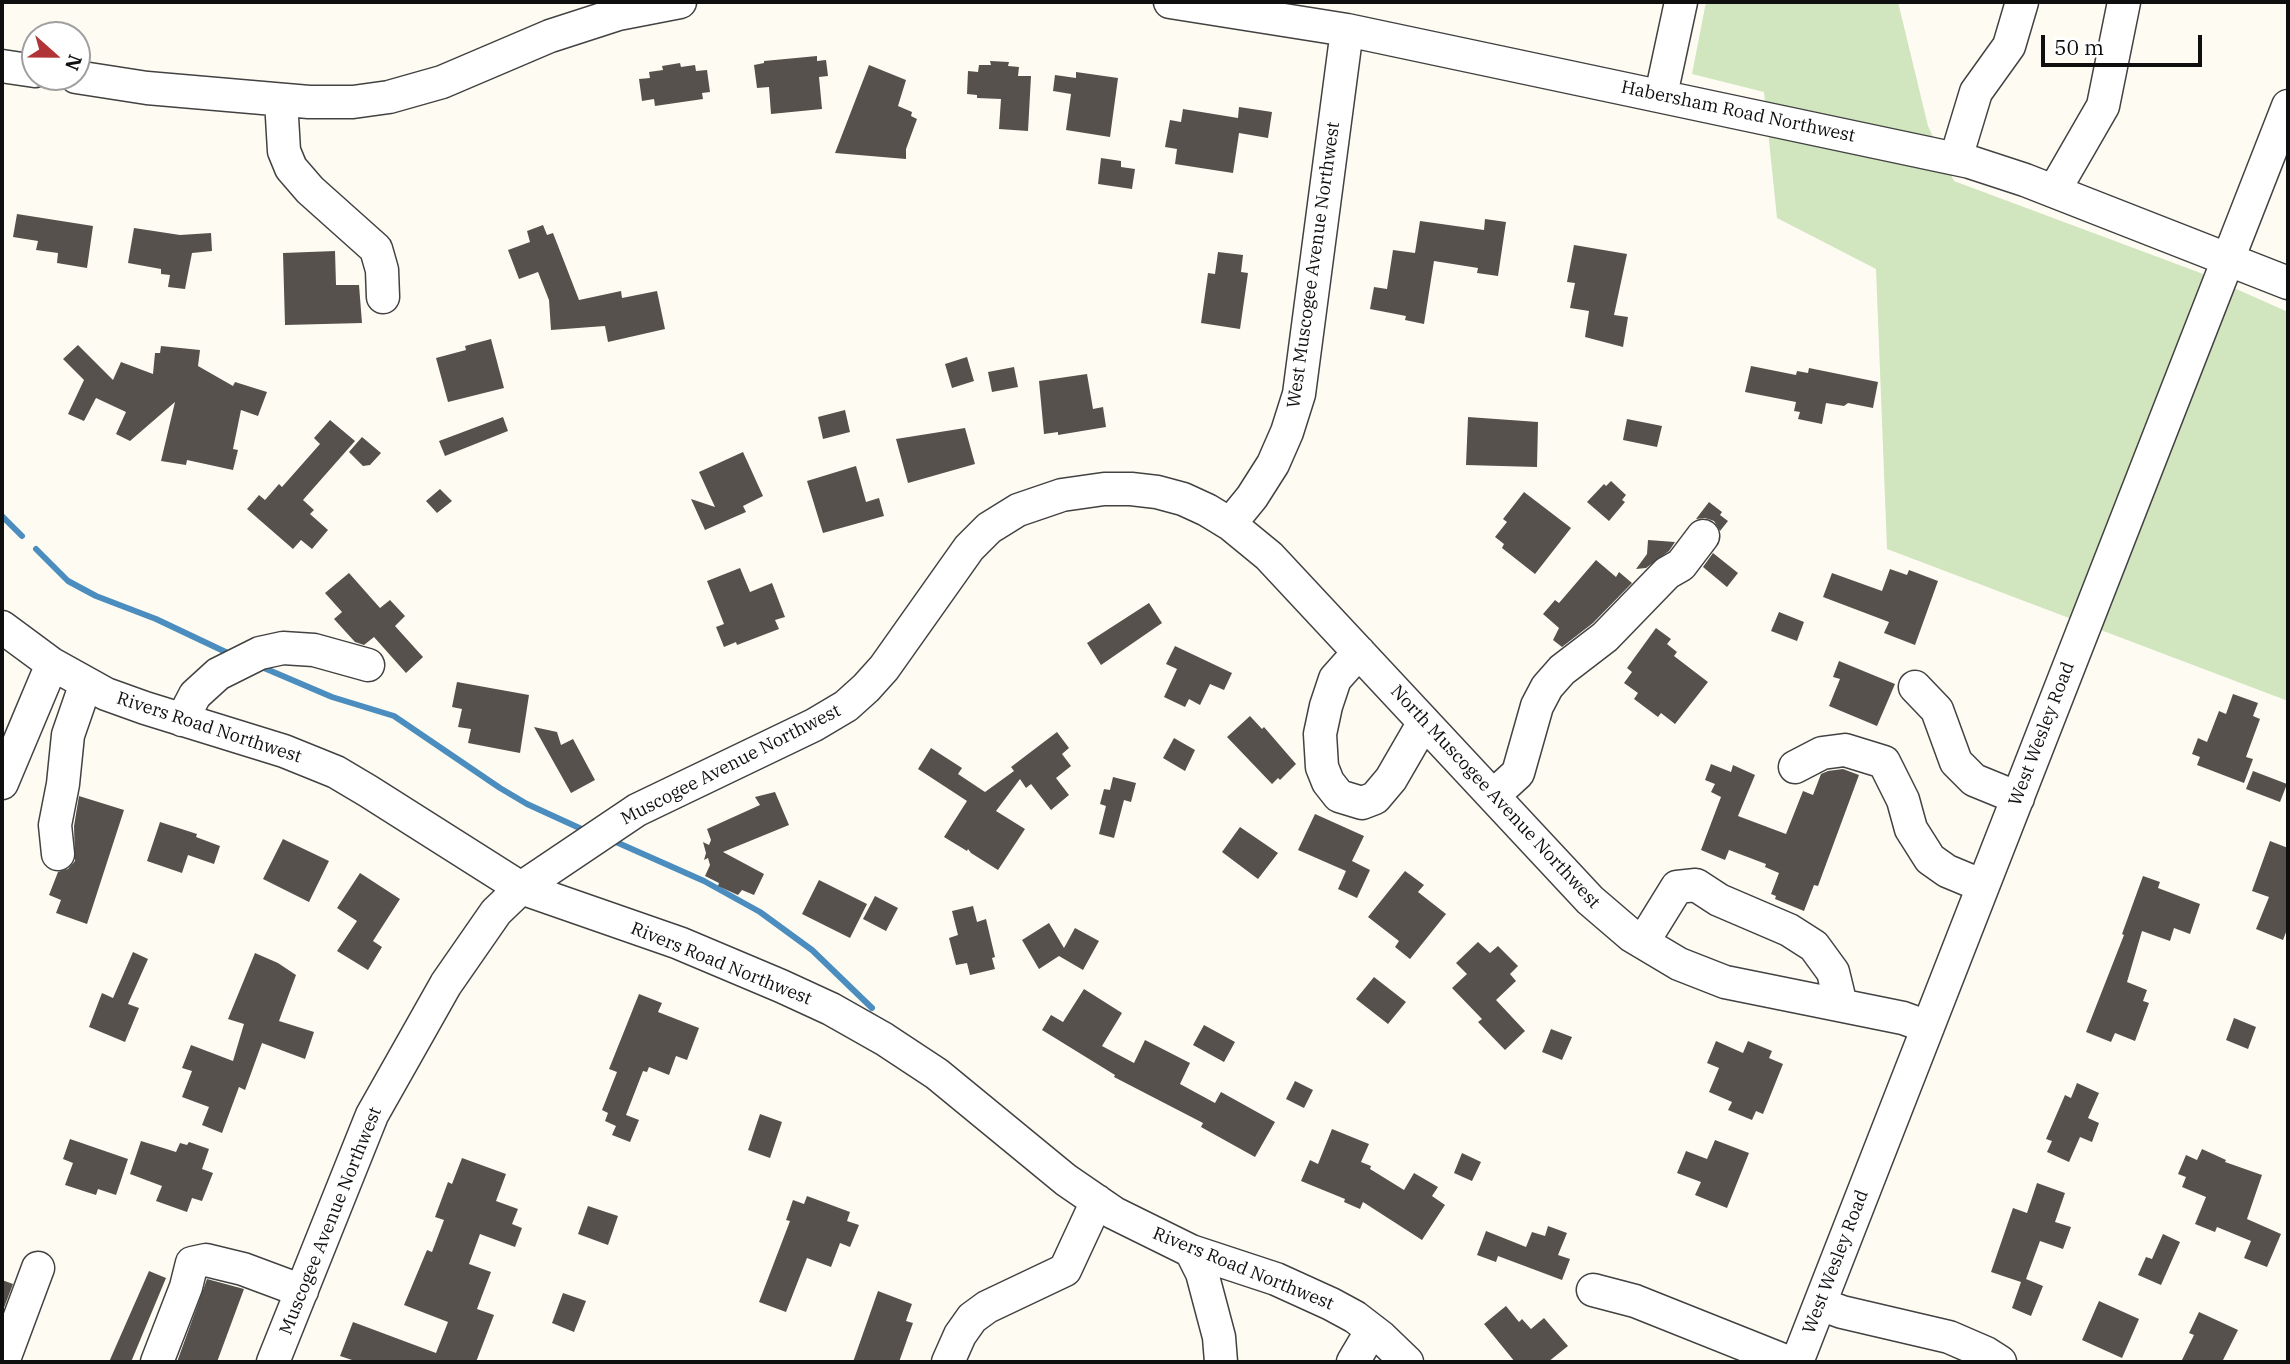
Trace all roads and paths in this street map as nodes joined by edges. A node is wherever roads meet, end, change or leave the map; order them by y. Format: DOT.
graph roads {
  1 [pos="680,2"];
  2 [pos="1170,2"];
  3 [pos="1681,2"];
  4 [pos="2022,2"];
  5 [pos="2124,2"];
  6 [pos="1347,30"];
  7 [pos="2,66"];
  8 [pos="21,69"];
  9 [pos="91,79"];
  10 [pos="1661,96"];
  11 [pos="281,100"];
  12 [pos="2288,106"];
  13 [pos="1956,158"];
  14 [pos="2053,191"];
  15 [pos="2228,258"];
  16 [pos="2288,283"];
  17 [pos="383,297"];
  18 [pos="1230,524"];
  19 [pos="1703,536"];
  20 [pos="2,627"];
  21 [pos="1359,652"];
  22 [pos="52,664"];
  23 [pos="368,665"];
  24 [pos="86,683"];
  25 [pos="1915,687"];
  26 [pos="182,720"];
  27 [pos="1424,722"];
  28 [pos="1795,767"];
  29 [pos="2,783"];
  30 [pos="1493,796"];
  31 [pos="2018,797"];
  32 [pos="58,854"];
  33 [pos="1983,886"];
  34 [pos="521,888"];
  35 [pos="1643,943"];
  36 [pos="1841,1005"];
  37 [pos="1928,1027"];
  38 [pos="1097,1201"];
  39 [pos="1191,1251"];
  40 [pos="38,1268"];
  41 [pos="1593,1290"];
  42 [pos="302,1291"];
  43 [pos="1820,1304"];
  44 [pos="1372,1330"];
  45 [pos="3,1362"];
  46 [pos="157,1362"];
  47 [pos="273,1362"];
  48 [pos="948,1362"];
  49 [pos="1222,1362"];
  50 [pos="1353,1362"];
  51 [pos="1407,1362"];
  52 [pos="1788,1362"];
  53 [pos="1797,1362"];
  54 [pos="2000,1362"];
  1 -- 11 [label="street"];
  2 -- 6 [label="street, Habersham Road Northwest"];
  3 -- 10 [label="street"];
  4 -- 13 [label="street"];
  5 -- 14 [label="street"];
  6 -- 10 [label="street, Habersham Road Northwest"];
  6 -- 18 [label="street, West Muscogee Avenue Northwest"];
  7 -- 8 [label="street"];
  9 -- 11 [label="street"];
  10 -- 13 [label="street, Habersham Road Northwest"];
  11 -- 17 [label="street"];
  12 -- 15 [label="street, West Wesley Road"];
  13 -- 14 [label="street, Habersham Road Northwest"];
  14 -- 15 [label="street, Habersham Road Northwest"];
  15 -- 16 [label="street, Habersham Road Northwest"];
  15 -- 31 [label="street, West Wesley Road"];
  18 -- 21 [label="street, North Muscogee Avenue Northwest"];
  18 -- 34 [label="street, Muscogee Avenue Northwest"];
  19 -- 30 [label="street"];
  20 -- 22 [label="street, Rivers Road Northwest"];
  21 -- 27 [label="street, North Muscogee Avenue Northwest"];
  21 -- 27 [label="street"];
  22 -- 24 [label="street, Rivers Road Northwest"];
  22 -- 29 [label="street"];
  23 -- 26 [label="street"];
  24 -- 26 [label="street, Rivers Road Northwest"];
  24 -- 32 [label="street"];
  25 -- 31 [label="street"];
  26 -- 34 [label="street, Rivers Road Northwest"];
  27 -- 30 [label="street, North Muscogee Avenue Northwest"];
  28 -- 33 [label="street"];
  30 -- 35 [label="street, North Muscogee Avenue Northwest"];
  31 -- 33 [label="street, West Wesley Road"];
  33 -- 37 [label="street, West Wesley Road"];
  34 -- 38 [label="street, Rivers Road Northwest"];
  34 -- 42 [label="street, Muscogee Avenue Northwest"];
  35 -- 36 [label="street, North Muscogee Avenue Northwest"];
  35 -- 36 [label="street"];
  36 -- 37 [label="street, North Muscogee Avenue Northwest"];
  37 -- 43 [label="street, West Wesley Road"];
  38 -- 39 [label="street, Rivers Road Northwest"];
  38 -- 48 [label="street"];
  39 -- 44 [label="street, Rivers Road Northwest"];
  39 -- 49 [label="street"];
  40 -- 45 [label="street"];
  41 -- 52 [label="street"];
  42 -- 46 [label="street"];
  42 -- 47 [label="street, Muscogee Avenue Northwest"];
  43 -- 53 [label="street, West Wesley Road"];
  43 -- 54 [label="street"];
  44 -- 50 [label="street"];
  44 -- 51 [label="street, Rivers Road Northwest"];
}
